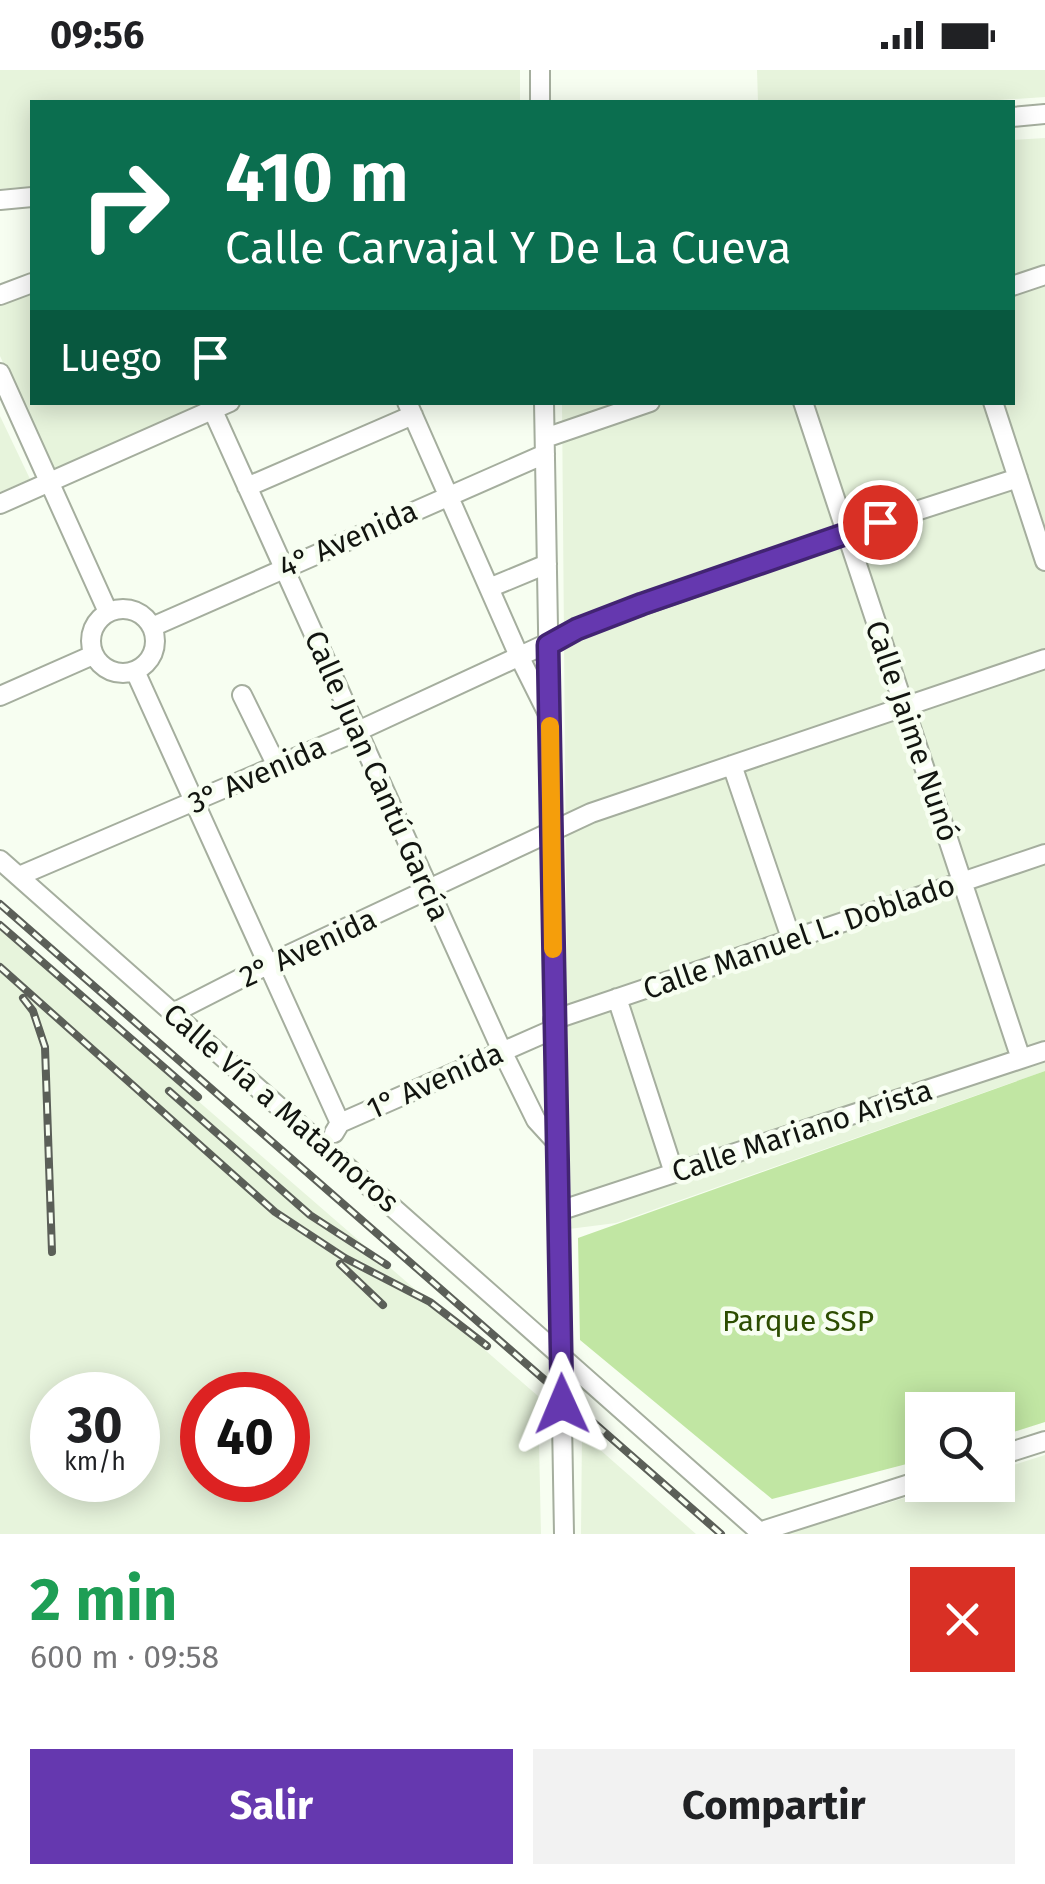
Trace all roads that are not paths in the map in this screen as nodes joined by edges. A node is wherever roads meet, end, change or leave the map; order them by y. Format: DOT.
graph roads {
  1 [pos="540,70"];
  2 [pos="540,100"];
  3 [pos="1045,114"];
  4 [pos="1015,116"];
  5 [pos="30,196"];
  6 [pos="0,200"];
  7 [pos="1045,275"];
  8 [pos="30,284"];
  9 [pos="1015,285"];
  10 [pos="0,294"];
  11 [pos="0,373"];
  12 [pos="217,405"];
  13 [pos="544,405"];
  14 [pos="643,405"];
  15 [pos="804,405"];
  16 [pos="994,405"];
  17 [pos="410,409"];
  18 [pos="545,446"];
  19 [pos="1018,478"];
  20 [pos="50,482"];
  21 [pos="248,487"];
  22 [pos="448,494"];
  23 [pos="0,504"];
  24 [pos="845,534"];
  25 [pos="1045,561"];
  26 [pos="546,564"];
  27 [pos="282,568"];
  28 [pos="489,588"];
  29 [pos="108,612"];
  30 [pos="152,627"];
  31 [pos="548,645"];
  32 [pos="93,655"];
  33 [pos="519,656"];
  34 [pos="1045,659"];
  35 [pos="136,672"];
  36 [pos="242,694"];
  37 [pos="0,696"];
  38 [pos="904,706"];
  39 [pos="550,717"];
  40 [pos="358,731"];
  41 [pos="277,766"];
  42 [pos="732,766"];
  43 [pos="196,802"];
  44 [pos="552,832"];
  45 [pos="1045,854"];
  46 [pos="0,860"];
  47 [pos="19,876"];
  48 [pos="962,882"];
  49 [pos="430,891"];
  50 [pos="791,938"];
  51 [pos="269,964"];
  52 [pos="617,998"];
  53 [pos="172,1013"];
  54 [pos="554,1025"];
  55 [pos="502,1051"];
  56 [pos="1045,1051"];
  57 [pos="1021,1059"];
  58 [pos="340,1123"];
  59 [pos="558,1144"];
  60 [pos="326,1146"];
  61 [pos="674,1173"];
  62 [pos="559,1211"];
  63 [pos="561,1356"];
  64 [pos="1045,1441"];
  65 [pos="1015,1451"];
  66 [pos="905,1486"];
  67 [pos="761,1533"];
  68 [pos="564,1534"];
  1 -- 2 [label="street"];
  3 -- 4 [label="street"];
  5 -- 6 [label="street"];
  7 -- 9 [label="street"];
  8 -- 10 [label="street"];
  11 -- 20 [label="street"];
  12 -- 20 [label="street"];
  12 -- 21 [label="street, Calle Juan Cantú García"];
  13 -- 18 [label="street"];
  14 -- 18 [label="street, 4° Avenida"];
  15 -- 24 [label="street, Calle Jaime Nunó"];
  16 -- 19 [label="street"];
  17 -- 21 [label="street"];
  17 -- 22 [label="street"];
  18 -- 22 [label="street, 4° Avenida"];
  18 -- 26 [label="street"];
  19 -- 24 [label="street, 3° Avenida"];
  19 -- 25 [label="street"];
  20 -- 23 [label="street"];
  20 -- 29 [label="street"];
  21 -- 27 [label="street, Calle Juan Cantú García"];
  22 -- 27 [label="street, 4° Avenida"];
  22 -- 28 [label="street"];
  24 -- 31 [label="street, 3° Avenida"];
  24 -- 38 [label="street, Calle Jaime Nunó"];
  26 -- 28 [label="street"];
  26 -- 31 [label="street"];
  27 -- 30 [label="street, 4° Avenida"];
  27 -- 40 [label="street, Calle Juan Cantú García"];
  28 -- 33 [label="street"];
  29 -- 30 [label="street"];
  29 -- 32 [label="street"];
  30 -- 35 [label="street"];
  31 -- 33 [label="street, 3° Avenida"];
  31 -- 39 [label="street"];
  32 -- 35 [label="street"];
  32 -- 37 [label="street"];
  33 -- 39 [label="street"];
  33 -- 40 [label="street, 3° Avenida"];
  34 -- 38 [label="street, 2° Avenida"];
  35 -- 43 [label="street"];
  36 -- 41 [label="street"];
  38 -- 42 [label="street, 2° Avenida"];
  38 -- 48 [label="street, Calle Jaime Nunó"];
  39 -- 44 [label="street"];
  40 -- 41 [label="street, 3° Avenida"];
  40 -- 49 [label="street, Calle Juan Cantú García"];
  41 -- 43 [label="street, 3° Avenida"];
  42 -- 44 [label="street, 2° Avenida"];
  42 -- 50 [label="street"];
  43 -- 47 [label="street, 3° Avenida"];
  43 -- 51 [label="street"];
  44 -- 49 [label="street, 2° Avenida"];
  44 -- 54 [label="street"];
  45 -- 48 [label="street, Calle Manuel L. Doblado"];
  46 -- 47 [label="street, Calle Vía a Matamoros"];
  47 -- 53 [label="street, Calle Vía a Matamoros"];
  48 -- 50 [label="street, Calle Manuel L. Doblado"];
  48 -- 57 [label="street, Calle Jaime Nunó"];
  49 -- 51 [label="street, 2° Avenida"];
  49 -- 55 [label="street, Calle Juan Cantú García"];
  50 -- 52 [label="street, Calle Manuel L. Doblado"];
  51 -- 53 [label="street, 2° Avenida"];
  51 -- 58 [label="street"];
  52 -- 54 [label="street, Calle Manuel L. Doblado"];
  52 -- 61 [label="street"];
  53 -- 60 [label="street, Calle Vía a Matamoros"];
  54 -- 55 [label="street, 1° Avenida"];
  54 -- 59 [label="street"];
  55 -- 58 [label="street, 1° Avenida"];
  55 -- 59 [label="street, Calle Juan Cantú García"];
  56 -- 57 [label="street, Calle Mariano Arista"];
  57 -- 61 [label="street, Calle Mariano Arista"];
  58 -- 60 [label="street, 1° Avenida"];
  59 -- 62 [label="street"];
  60 -- 63 [label="street, Calle Vía a Matamoros"];
  61 -- 62 [label="street, Calle Mariano Arista"];
  62 -- 63 [label="street"];
  63 -- 67 [label="street, Calle Vía a Matamoros"];
  63 -- 68 [label="street"];
  64 -- 65 [label="street"];
  66 -- 67 [label="street"];
}
